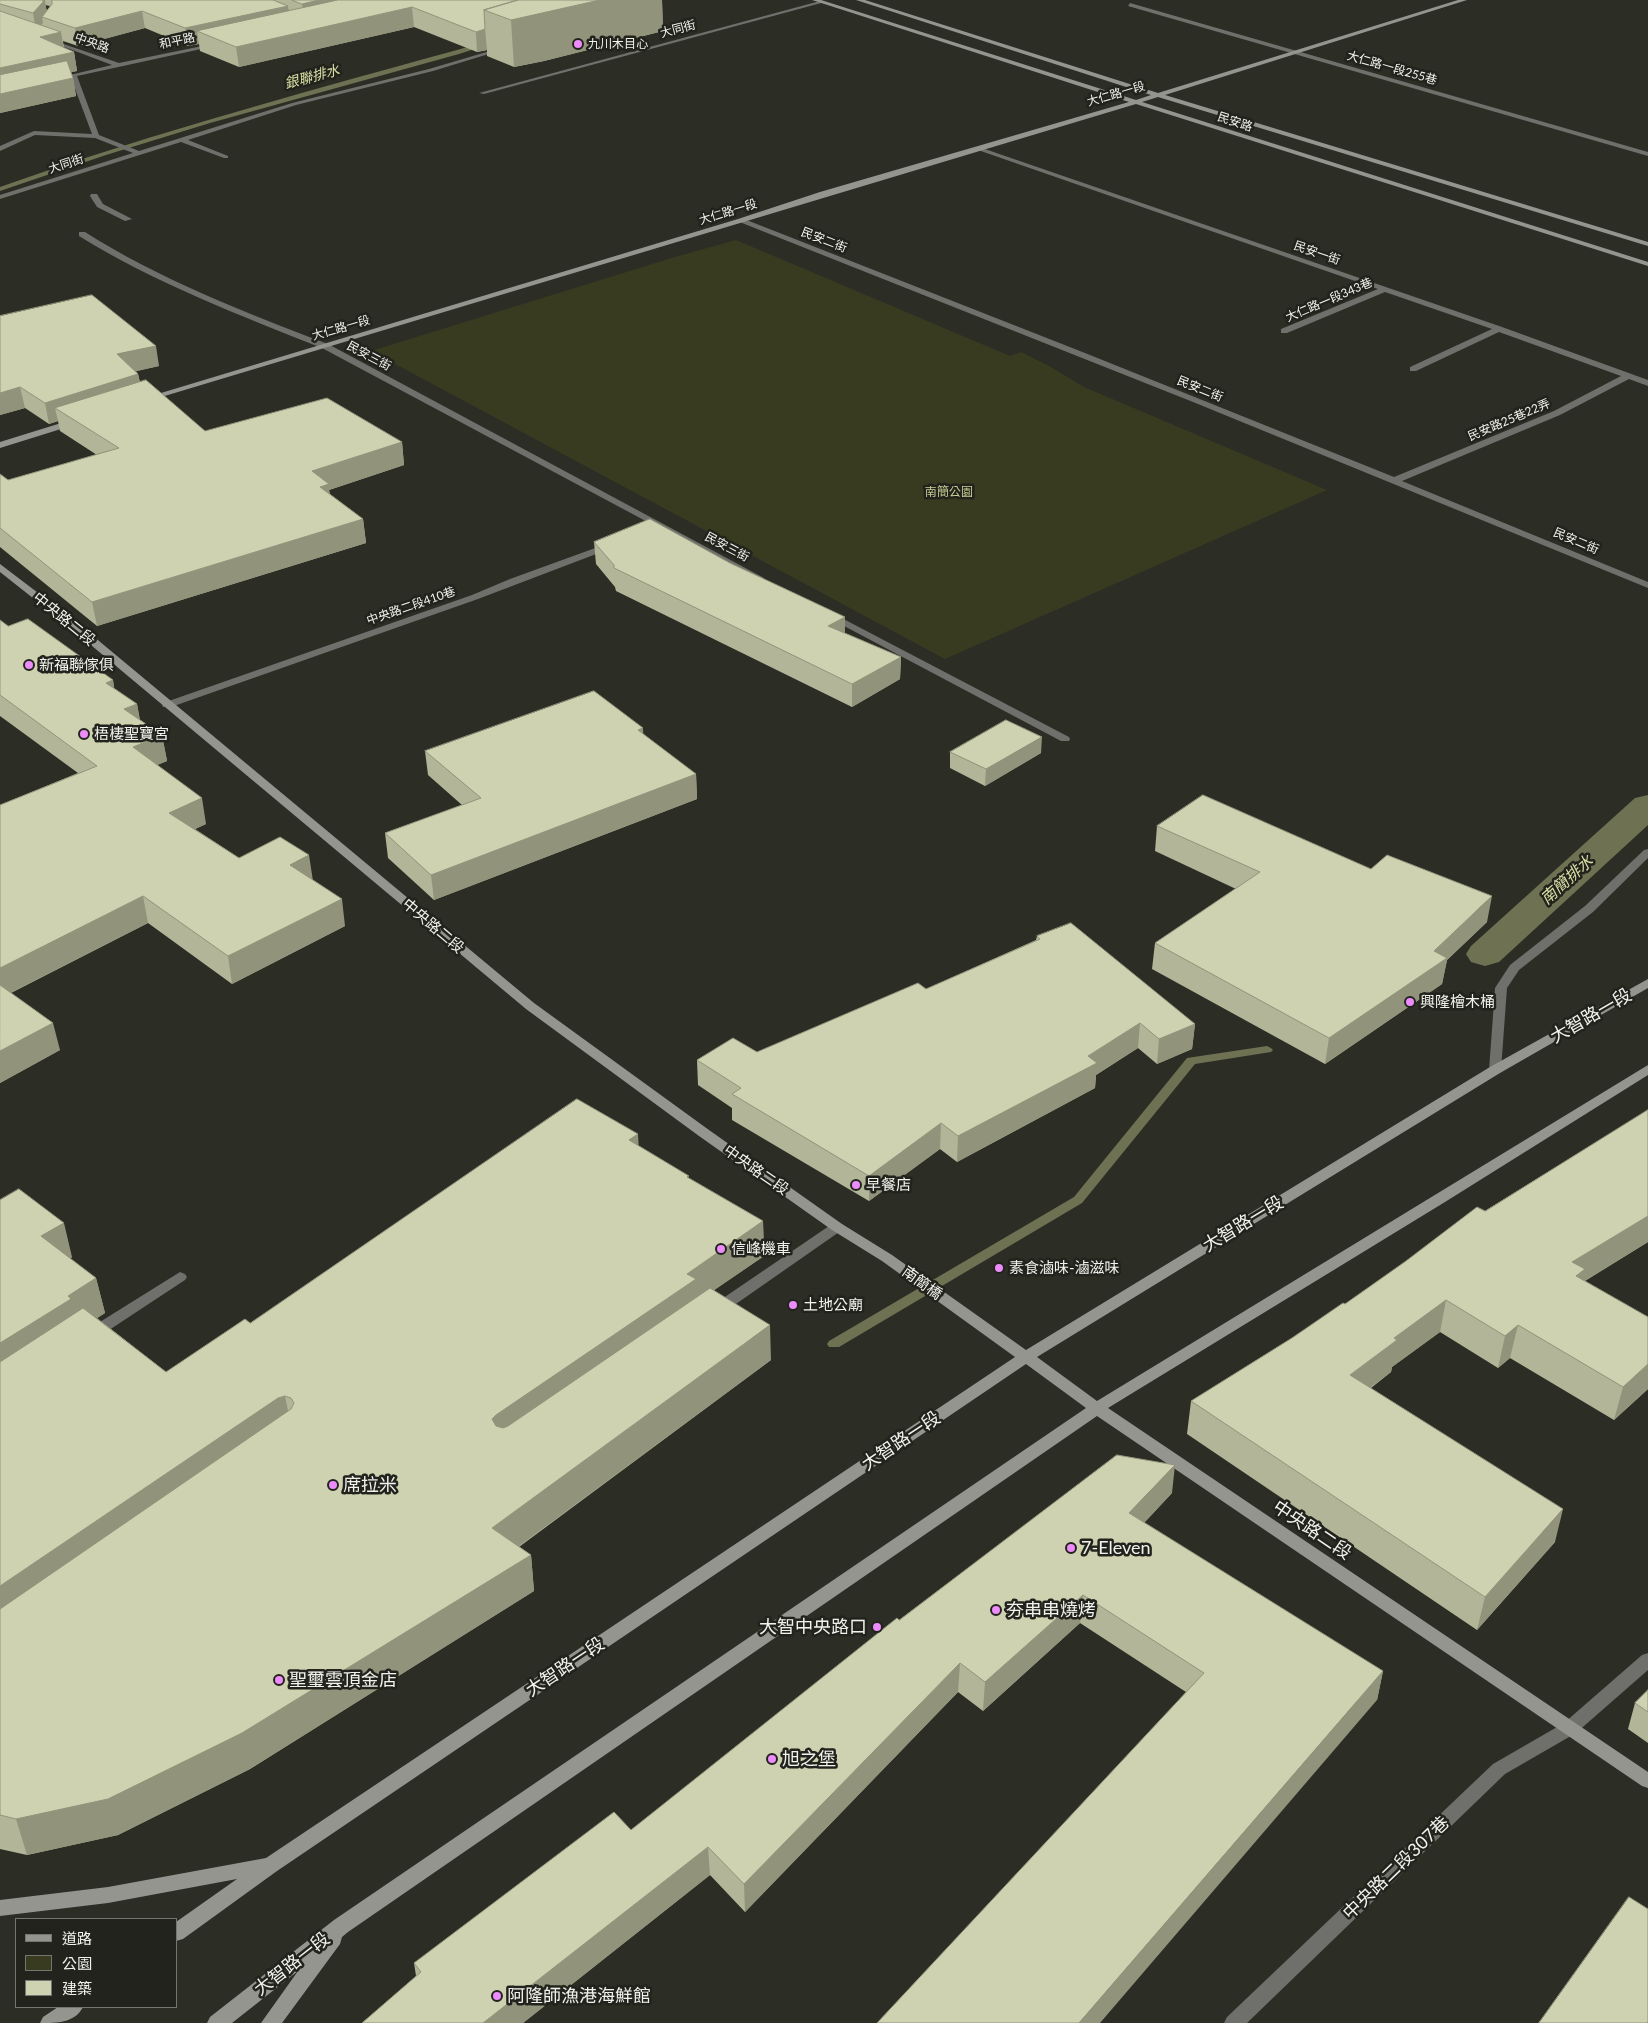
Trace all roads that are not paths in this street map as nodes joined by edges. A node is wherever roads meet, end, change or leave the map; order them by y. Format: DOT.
graph roads {
  1 [pos="815,0"];
  2 [pos="830,0"];
  3 [pos="859,0"];
  4 [pos="1464,0"];
  5 [pos="822,2"];
  6 [pos="1130,5"];
  7 [pos="39,36"];
  8 [pos="225,42"];
  9 [pos="505,48"];
  10 [pos="1294,52"];
  11 [pos="119,65"];
  12 [pos="73,75"];
  13 [pos="46,81"];
  14 [pos="482,93"];
  15 [pos="1158,95"];
  16 [pos="1134,102"];
  17 [pos="96,136"];
  18 [pos="182,140"];
  19 [pos="978,148"];
  20 [pos="0,149"];
  21 [pos="139,153"];
  22 [pos="1648,154"];
  23 [pos="226,157"];
  24 [pos="94,196"];
  25 [pos="0,197"];
  26 [pos="128,219"];
  27 [pos="741,221"];
  28 [pos="82,234"];
  29 [pos="1648,244"];
  30 [pos="1648,264"];
  31 [pos="1383,290"];
  32 [pos="1499,329"];
  33 [pos="1284,331"];
  34 [pos="325,346"];
  35 [pos="1413,369"];
  36 [pos="1628,376"];
  37 [pos="1648,383"];
  38 [pos="133,403"];
  39 [pos="85,418"];
  40 [pos="0,445"];
  41 [pos="1396,480"];
  42 [pos="615,544"];
  43 [pos="0,567"];
  44 [pos="766,582"];
  45 [pos="1648,585"];
  46 [pos="818,610"];
  47 [pos="167,704"];
  48 [pos="1065,739"];
  49 [pos="1648,852"];
  50 [pos="1648,982"];
  51 [pos="1648,1069"];
  52 [pos="1496,1070"];
  53 [pos="837,1226"];
  54 [pos="887,1258"];
  55 [pos="180,1277"];
  56 [pos="956,1308"];
  57 [pos="708,1316"];
  58 [pos="82,1341"];
  59 [pos="1026,1357"];
  60 [pos="1097,1408"];
  61 [pos="1648,1660"];
  62 [pos="1570,1728"];
  63 [pos="1648,1781"];
  64 [pos="271,1865"];
  65 [pos="0,1908"];
  66 [pos="341,1926"];
  67 [pos="178,1932"];
  68 [pos="72,2008"];
  69 [pos="50,2023"];
  70 [pos="217,2023"];
  71 [pos="271,2023"];
  72 [pos="1234,2023"];
  1 -- 5 [label="street, 民安路"];
  2 -- 5 [label="street"];
  3 -- 15 [label="street, 民安路"];
  4 -- 10 [label="street, 大仁路一段"];
  5 -- 14 [label="street, 大同街"];
  5 -- 16 [label="street, 民安路"];
  6 -- 10 [label="street, 大仁路一段255巷"];
  7 -- 11 [label="street, 中央路"];
  8 -- 11 [label="street, 和平路"];
  9 -- 18 [label="street, 大同街"];
  10 -- 15 [label="street, 大仁路一段"];
  10 -- 22 [label="street, 大仁路一段255巷"];
  11 -- 12 [label="street, 和平路"];
  12 -- 13 [label="street, 和平路"];
  12 -- 17 [label="street"];
  15 -- 16 [label="street, 大仁路一段"];
  15 -- 29 [label="street, 民安路"];
  16 -- 19 [label="street, 大仁路一段"];
  16 -- 30 [label="street, 民安路"];
  17 -- 20 [label="street"];
  17 -- 21 [label="street"];
  18 -- 21 [label="street, 大同街"];
  18 -- 23 [label="street"];
  19 -- 27 [label="street, 大仁路一段"];
  19 -- 31 [label="street, 民安一街"];
  21 -- 25 [label="street, 大同街"];
  24 -- 26 [label="street"];
  27 -- 34 [label="street, 大仁路一段"];
  27 -- 41 [label="street, 民安二街"];
  28 -- 34 [label="street"];
  31 -- 32 [label="street, 民安一街"];
  31 -- 33 [label="street, 大仁路一段343巷"];
  32 -- 35 [label="street"];
  32 -- 36 [label="street, 民安一街"];
  34 -- 38 [label="street, 大仁路一段"];
  34 -- 44 [label="street, 民安三街"];
  36 -- 37 [label="street, 民安一街"];
  36 -- 41 [label="street, 民安路25巷22弄"];
  39 -- 40 [label="street"];
  41 -- 45 [label="street, 民安二街"];
  42 -- 47 [label="street, 中央路二段410巷"];
  43 -- 47 [label="street, 中央路二段"];
  46 -- 48 [label="street"];
  47 -- 53 [label="street, 中央路二段"];
  49 -- 52 [label="street"];
  50 -- 52 [label="street, 大智路一段"];
  51 -- 60 [label="street, 大智路一段"];
  52 -- 59 [label="street, 大智路一段"];
  53 -- 54 [label="street, 中央路二段"];
  53 -- 57 [label="street"];
  54 -- 56 [label="street, 南簡橋"];
  55 -- 58 [label="street"];
  56 -- 59 [label="street, 中央路二段"];
  59 -- 60 [label="street, 中央路二段"];
  59 -- 64 [label="street, 大智路一段"];
  60 -- 62 [label="street, 中央路二段"];
  60 -- 66 [label="street, 大智路一段"];
  61 -- 62 [label="street, 中央路二段307巷"];
  62 -- 63 [label="street, 中央路二段"];
  62 -- 72 [label="street, 中央路二段307巷"];
  64 -- 65 [label="street"];
  64 -- 67 [label="street, 大智路一段"];
  66 -- 70 [label="street, 大智路一段"];
  66 -- 71 [label="street"];
  68 -- 69 [label="street"];
}
